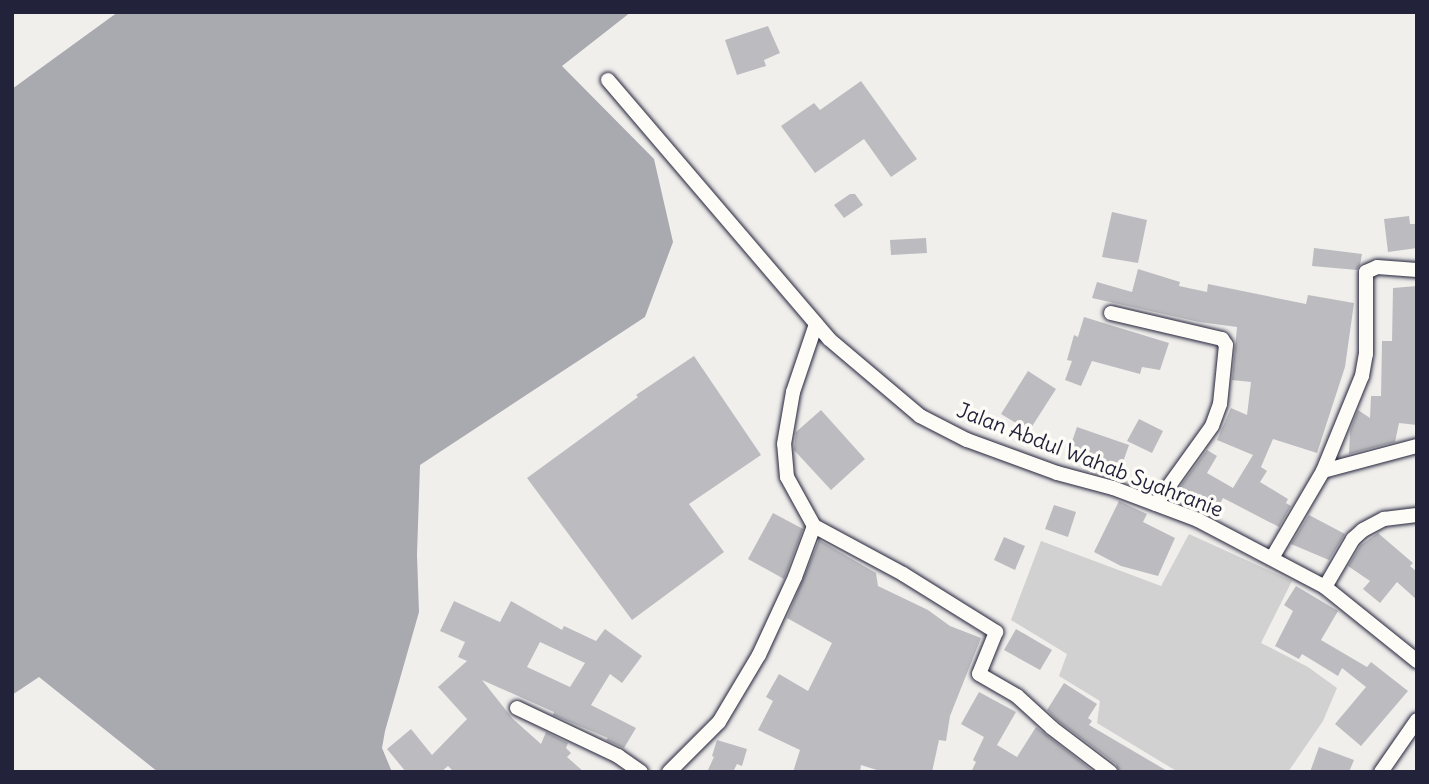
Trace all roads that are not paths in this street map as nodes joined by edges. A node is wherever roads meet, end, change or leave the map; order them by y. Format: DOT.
graph roads {
  1 [pos="608,80"];
  2 [pos="1417,270"];
  3 [pos="1111,313"];
  4 [pos="816,324"];
  5 [pos="1417,446"];
  6 [pos="1323,471"];
  7 [pos="1156,504"];
  8 [pos="1417,515"];
  9 [pos="814,526"];
  10 [pos="1272,558"];
  11 [pos="1325,587"];
  12 [pos="1417,661"];
  13 [pos="517,708"];
  14 [pos="1417,720"];
  15 [pos="641,772"];
  16 [pos="669,772"];
  17 [pos="1110,772"];
  18 [pos="1381,772"];
  1 -- 4 [label="street, Jalan Abdul Wahab Syahranie"];
  2 -- 6 [label="street"];
  3 -- 7 [label="street"];
  4 -- 7 [label="street, Jalan Abdul Wahab Syahranie"];
  4 -- 9 [label="street"];
  5 -- 6 [label="street"];
  6 -- 10 [label="street"];
  7 -- 10 [label="street, Jalan Abdul Wahab Syahranie"];
  8 -- 11 [label="street"];
  9 -- 16 [label="street"];
  9 -- 17 [label="street"];
  10 -- 11 [label="street, Jalan Abdul Wahab Syahranie"];
  11 -- 12 [label="street, Jalan Abdul Wahab Syahranie"];
  13 -- 15 [label="street"];
  14 -- 18 [label="street"];
}
